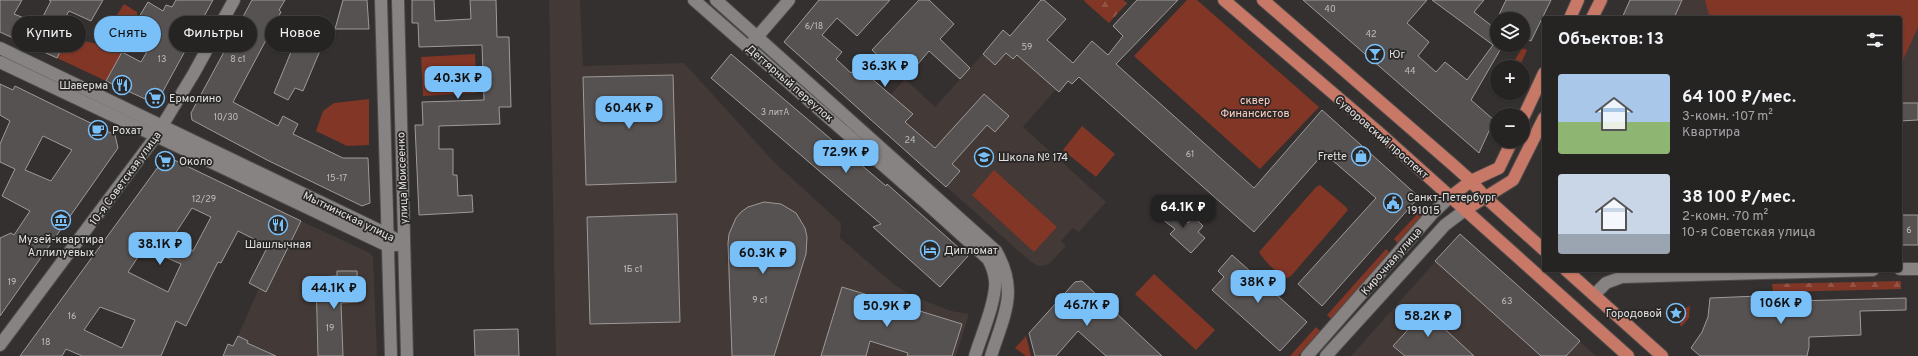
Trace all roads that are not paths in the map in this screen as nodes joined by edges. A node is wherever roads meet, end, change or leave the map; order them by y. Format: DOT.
graph roads {
  1 [pos="234,0"];
  2 [pos="381,0"];
  3 [pos="398,0"];
  4 [pos="694,0"];
  5 [pos="716,0"];
  6 [pos="789,0"];
  7 [pos="1224,0"];
  8 [pos="1263,0"];
  9 [pos="1578,0"];
  10 [pos="1601,0"];
  11 [pos="1571,16"];
  12 [pos="1593,16"];
  13 [pos="757,36"];
  14 [pos="749,46"];
  15 [pos="0,48"];
  16 [pos="0,62"];
  17 [pos="1542,77"];
  18 [pos="1528,108"];
  19 [pos="1542,122"];
  20 [pos="159,131"];
  21 [pos="1509,148"];
  22 [pos="1472,181"];
  23 [pos="1450,197"];
  24 [pos="1485,198"];
  25 [pos="1465,210"];
  26 [pos="388,240"];
  27 [pos="404,244"];
  28 [pos="1542,248"];
  29 [pos="1902,269"];
  30 [pos="1918,269"];
  31 [pos="1568,272"];
  32 [pos="1801,272"];
  33 [pos="1594,296"];
  34 [pos="0,345"];
  35 [pos="391,356"];
  36 [pos="407,356"];
  37 [pos="975,356"];
  38 [pos="991,356"];
  39 [pos="1307,356"];
  40 [pos="1326,356"];
  41 [pos="1628,356"];
  42 [pos="1662,356"];
  1 -- 20 [label="street, 10-я Советская улица"];
  2 -- 26 [label="street, улица Моисеенко"];
  3 -- 27 [label="street, улица Моисеенко"];
  4 -- 14 [label="street, Дегтярный переулок"];
  5 -- 13 [label="street, Дегтярный переулок"];
  6 -- 13 [label="street"];
  7 -- 23 [label="main road, Суворовский проспект"];
  8 -- 22 [label="main road"];
  9 -- 11 [label="main road"];
  10 -- 12 [label="main road"];
  13 -- 14 [label="street"];
  13 -- 38 [label="street, Дегтярный переулок"];
  14 -- 37 [label="street, Дегтярный переулок"];
  15 -- 20 [label="street, Мытнинская улица"];
  16 -- 20 [label="street, Мытнинская улица"];
  17 -- 18 [label="main road"];
  19 -- 24 [label="main road, Кирочная улица"];
  20 -- 26 [label="street, Мытнинская улица"];
  20 -- 34 [label="street, 10-я Советская улица"];
  21 -- 22 [label="main road, Кирочная улица"];
  22 -- 23 [label="main road, Кирочная улица"];
  22 -- 24 [label="main road"];
  23 -- 25 [label="main road, Суворовский проспект"];
  23 -- 39 [label="street, Кирочная улица"];
  24 -- 25 [label="main road, Кирочная улица"];
  24 -- 28 [label="main road"];
  25 -- 40 [label="street, Кирочная улица"];
  25 -- 41 [label="main road, Суворовский проспект"];
  26 -- 27 [label="street, Мытнинская улица"];
  26 -- 35 [label="street, улица Моисеенко"];
  27 -- 36 [label="street, улица Моисеенко"];
  29 -- 30 [label="street"];
  31 -- 33 [label="main road"];
  32 -- 33 [label="street"];
  33 -- 42 [label="main road"];
}
